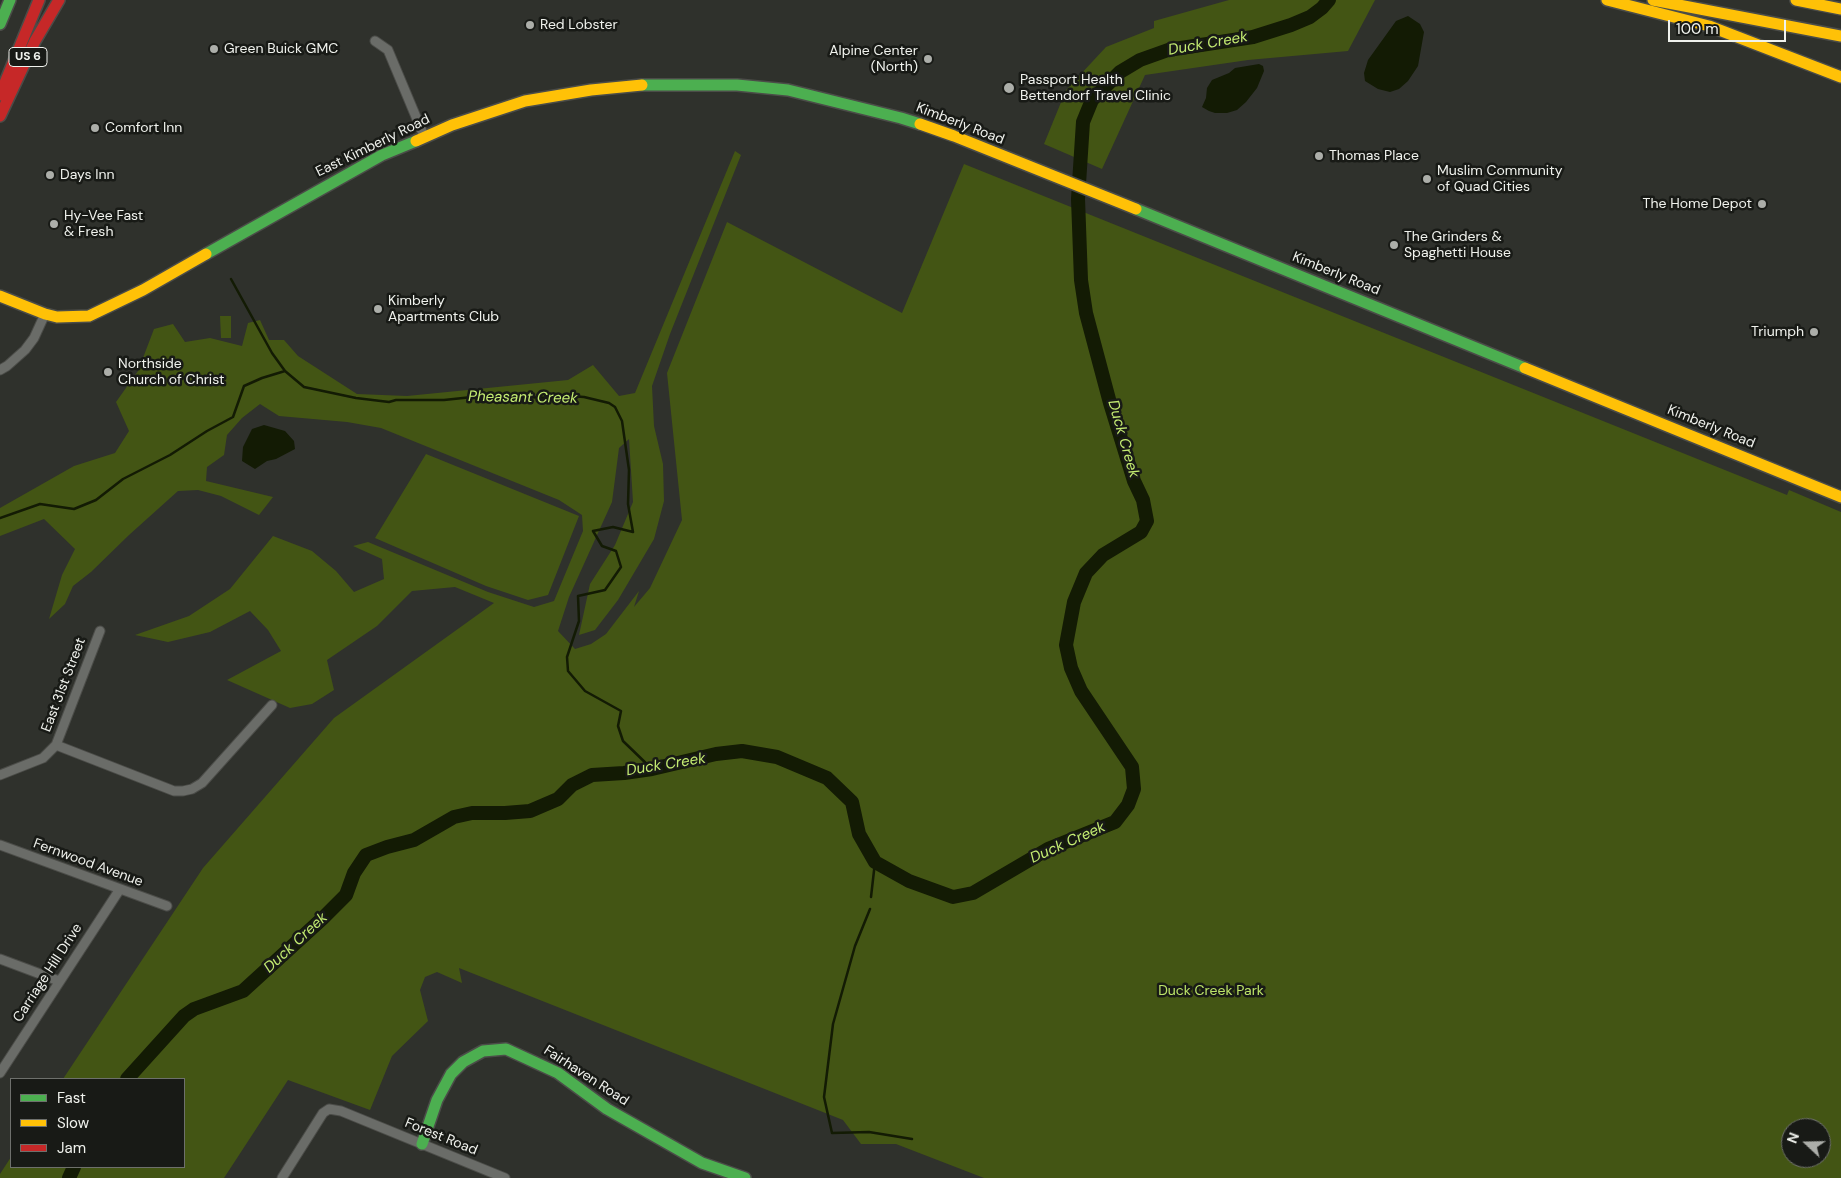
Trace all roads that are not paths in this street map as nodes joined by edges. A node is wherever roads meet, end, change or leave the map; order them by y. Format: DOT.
graph roads {
  1 [pos="10,0"];
  2 [pos="39,0"];
  3 [pos="59,0"];
  4 [pos="1608,0"];
  5 [pos="1653,0"];
  6 [pos="1796,0"];
  7 [pos="1841,9"];
  8 [pos="0,24"];
  9 [pos="1841,36"];
  10 [pos="375,40"];
  11 [pos="1841,77"];
  12 [pos="0,95"];
  13 [pos="814,95"];
  14 [pos="0,116"];
  15 [pos="424,136"];
  16 [pos="0,296"];
  17 [pos="44,314"];
  18 [pos="0,370"];
  19 [pos="1841,496"];
  20 [pos="100,631"];
  21 [pos="272,705"];
  22 [pos="56,745"];
  23 [pos="0,775"];
  24 [pos="0,845"];
  25 [pos="120,889"];
  26 [pos="167,906"];
  27 [pos="0,959"];
  28 [pos="59,981"];
  29 [pos="0,1073"];
  30 [pos="422,1144"];
  31 [pos="282,1178"];
  32 [pos="505,1178"];
  33 [pos="746,1178"];
  1 -- 8 [label="main road"];
  2 -- 12 [label="main road"];
  3 -- 14 [label="main road, US 6"];
  4 -- 11 [label="main road"];
  5 -- 9 [label="main road"];
  6 -- 7 [label="main road"];
  10 -- 15 [label="street"];
  13 -- 15 [label="main road, East Kimberly Road"];
  13 -- 19 [label="main road, Kimberly Road"];
  15 -- 17 [label="main road, East Kimberly Road"];
  16 -- 17 [label="main road, East Kimberly Road"];
  17 -- 18 [label="street"];
  20 -- 22 [label="street, East 31st Street"];
  21 -- 22 [label="street"];
  22 -- 23 [label="street, East 31st Street"];
  24 -- 25 [label="street, Fernwood Avenue"];
  25 -- 26 [label="street, Fernwood Avenue"];
  25 -- 28 [label="street, Carriage Hill Drive"];
  27 -- 28 [label="street"];
  28 -- 29 [label="street, Carriage Hill Drive"];
  30 -- 31 [label="street, Forest Road"];
  30 -- 32 [label="street, Forest Road"];
  30 -- 33 [label="main road, Fairhaven Road"];
}
